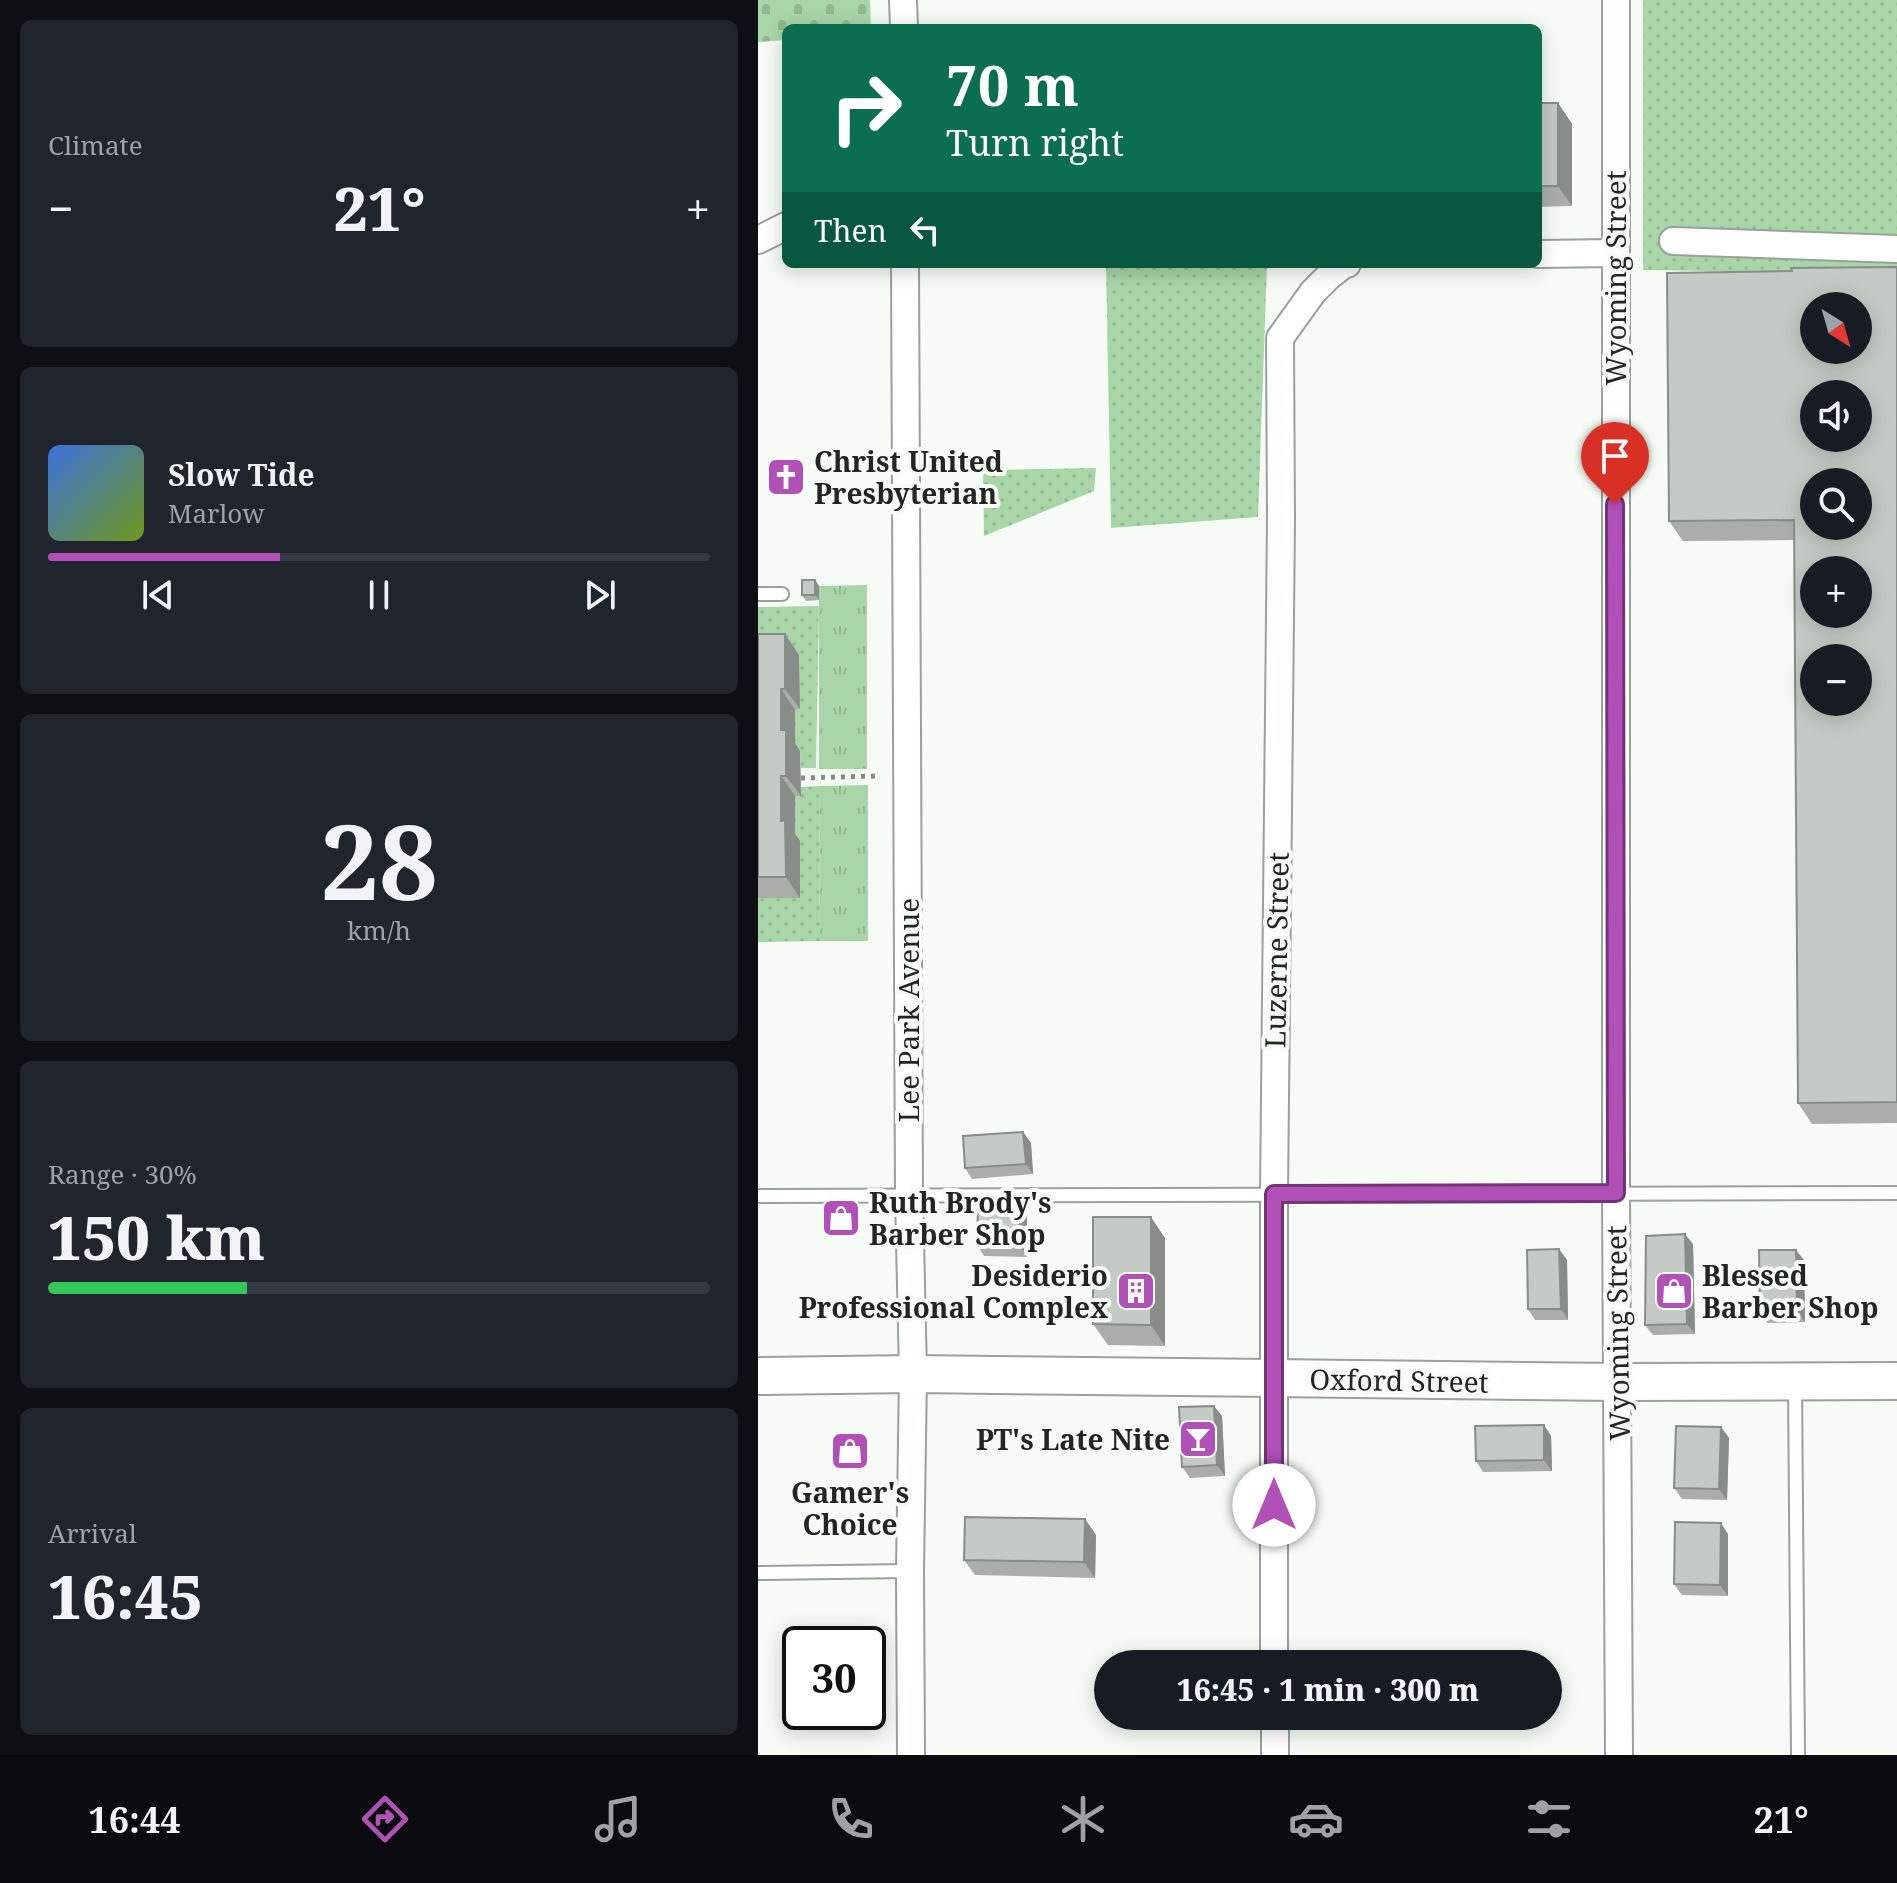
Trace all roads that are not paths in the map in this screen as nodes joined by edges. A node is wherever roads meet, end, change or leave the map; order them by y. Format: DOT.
graph roads {
  1 [pos="903,0"];
  2 [pos="1616,0"];
  3 [pos="904,24"];
  4 [pos="782,228"];
  5 [pos="758,240"];
  6 [pos="1673,241"];
  7 [pos="1897,249"];
  8 [pos="1615,253"];
  9 [pos="1542,254"];
  10 [pos="905,268"];
  11 [pos="1339,268"];
  12 [pos="758,594"];
  13 [pos="782,594"];
  14 [pos="1616,1193"];
  15 [pos="1897,1193"];
  16 [pos="1274,1194"];
  17 [pos="909,1195"];
  18 [pos="758,1196"];
  19 [pos="913,1374"];
  20 [pos="758,1376"];
  21 [pos="1273,1378"];
  22 [pos="1897,1381"];
  23 [pos="1618,1382"];
  24 [pos="1795,1382"];
  25 [pos="910,1571"];
  26 [pos="758,1573"];
  27 [pos="1274,1650"];
  28 [pos="1275,1730"];
  29 [pos="911,1755"];
  30 [pos="1275,1755"];
  31 [pos="1619,1755"];
  32 [pos="1798,1755"];
  1 -- 3 [label="street"];
  2 -- 8 [label="street, Wyoming Street"];
  4 -- 5 [label="street"];
  6 -- 7 [label="street"];
  8 -- 9 [label="street"];
  8 -- 14 [label="street, Wyoming Street"];
  10 -- 17 [label="street, Lee Park Avenue"];
  11 -- 16 [label="street, Luzerne Street"];
  12 -- 13 [label="lane"];
  14 -- 15 [label="lane"];
  14 -- 16 [label="lane"];
  14 -- 23 [label="street, Wyoming Street"];
  16 -- 17 [label="lane"];
  16 -- 21 [label="street, Luzerne Street"];
  17 -- 18 [label="lane"];
  17 -- 19 [label="street, Lee Park Avenue"];
  19 -- 20 [label="street, Oxford Street"];
  19 -- 21 [label="street, Oxford Street"];
  19 -- 25 [label="street, Lee Park Avenue"];
  21 -- 23 [label="street, Oxford Street"];
  21 -- 27 [label="street, Luzerne Street"];
  22 -- 24 [label="street, Oxford Street"];
  23 -- 24 [label="street, Oxford Street"];
  23 -- 31 [label="street, Wyoming Street"];
  24 -- 32 [label="lane"];
  25 -- 26 [label="lane"];
  25 -- 29 [label="street, Lee Park Avenue"];
  28 -- 30 [label="street"];
}
